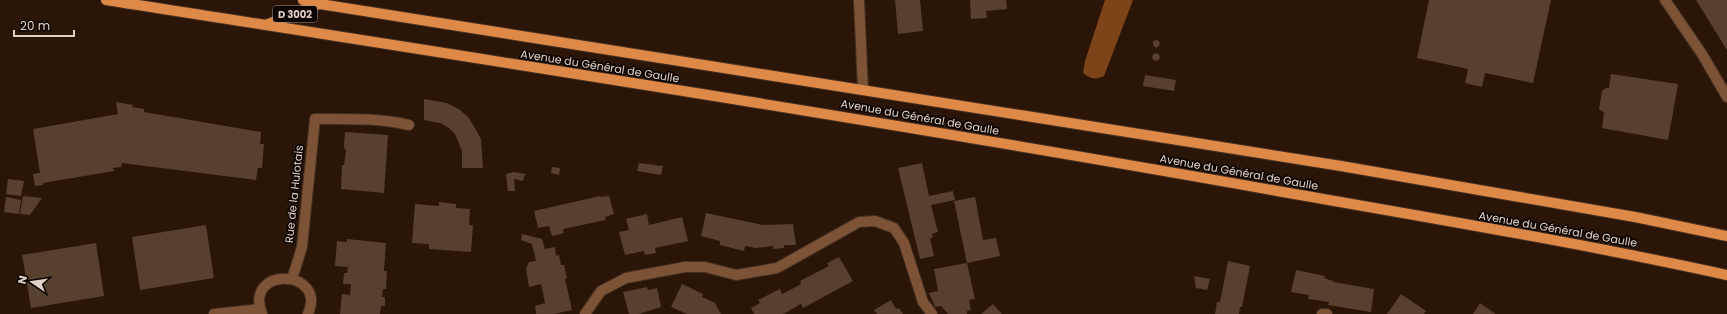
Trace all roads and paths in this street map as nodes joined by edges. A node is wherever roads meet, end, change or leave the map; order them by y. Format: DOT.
graph roads {
  1 [pos="106,0"];
  2 [pos="303,0"];
  3 [pos="859,0"];
  4 [pos="1665,0"];
  5 [pos="322,2"];
  6 [pos="266,25"];
  7 [pos="863,90"];
  8 [pos="1727,97"];
  9 [pos="409,125"];
  10 [pos="1727,236"];
  11 [pos="1727,275"];
  12 [pos="292,278"];
  13 [pos="261,312"];
  14 [pos="214,314"];
  15 [pos="308,314"];
  16 [pos="585,314"];
  17 [pos="932,314"];
  18 [pos="1322,314"];
  19 [pos="1327,314"];
  1 -- 6 [label="main road, Avenue du Général de Gaulle"];
  2 -- 5 [label="main road, Avenue du Général de Gaulle"];
  3 -- 7 [label="street"];
  4 -- 8 [label="street"];
  5 -- 6 [label="main road, D 3002"];
  5 -- 7 [label="main road, Avenue du Général de Gaulle"];
  6 -- 11 [label="main road, Avenue du Général de Gaulle"];
  7 -- 10 [label="main road, Avenue du Général de Gaulle"];
  9 -- 12 [label="street, Rue de la Hulotais"];
  12 -- 13 [label="street"];
  12 -- 15 [label="street"];
  13 -- 14 [label="street"];
  16 -- 17 [label="street"];
  18 -- 19 [label="street"];
}
